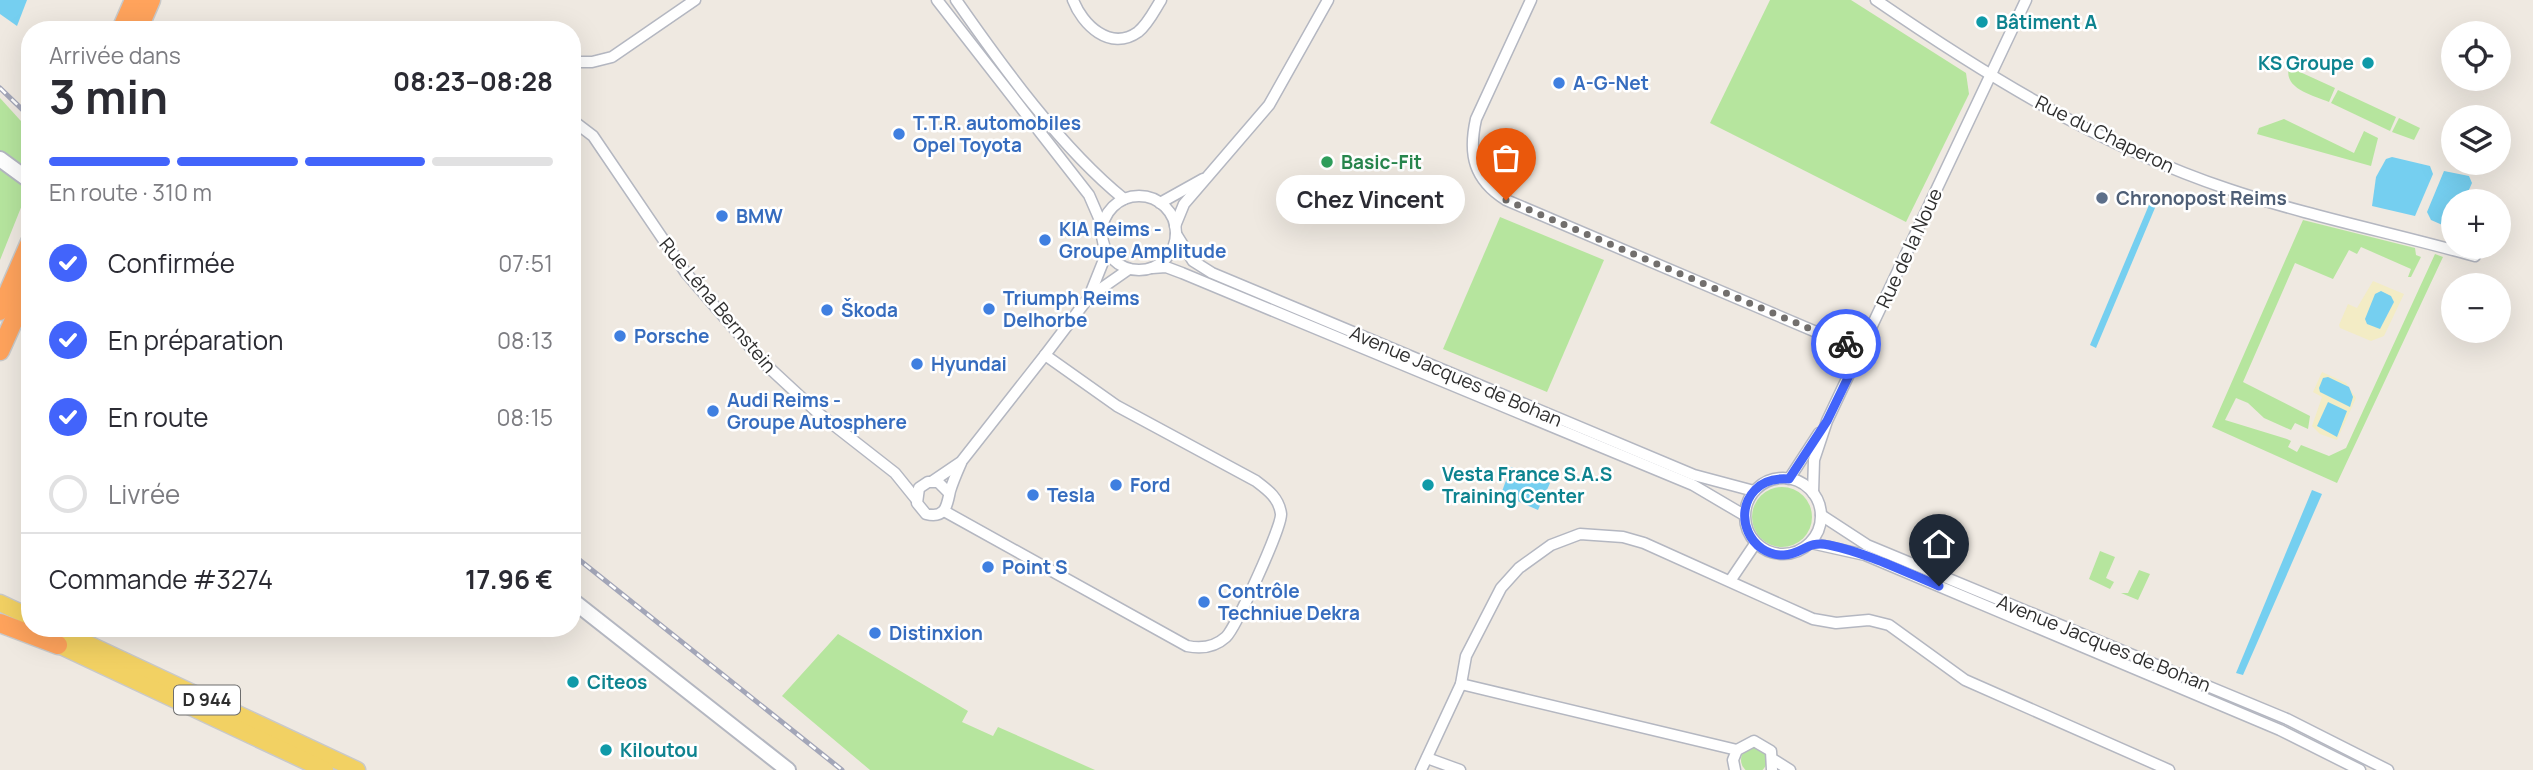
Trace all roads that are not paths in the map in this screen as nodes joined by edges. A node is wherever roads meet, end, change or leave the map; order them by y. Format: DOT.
graph roads {
  1 [pos="134,0"];
  2 [pos="151,0"];
  3 [pos="695,0"];
  4 [pos="937,0"];
  5 [pos="956,0"];
  6 [pos="1073,0"];
  7 [pos="1161,0"];
  8 [pos="1328,0"];
  9 [pos="1531,0"];
  10 [pos="1877,0"];
  11 [pos="2026,0"];
  12 [pos="125,21"];
  13 [pos="142,21"];
  14 [pos="581,62"];
  15 [pos="1990,76"];
  16 [pos="581,127"];
  17 [pos="0,159"];
  18 [pos="21,175"];
  19 [pos="1210,175"];
  20 [pos="1124,199"];
  21 [pos="1160,203"];
  22 [pos="1102,225"];
  23 [pos="1176,230"];
  24 [pos="2441,247"];
  25 [pos="1107,252"];
  26 [pos="21,263"];
  27 [pos="1152,268"];
  28 [pos="1129,269"];
  29 [pos="1088,297"];
  30 [pos="21,304"];
  31 [pos="0,311"];
  32 [pos="0,351"];
  33 [pos="1861,351"];
  34 [pos="1045,355"];
  35 [pos="1827,421"];
  36 [pos="961,462"];
  37 [pos="1789,479"];
  38 [pos="933,481"];
  39 [pos="1754,491"];
  40 [pos="949,493"];
  41 [pos="1813,493"];
  42 [pos="916,499"];
  43 [pos="944,511"];
  44 [pos="1744,515"];
  45 [pos="1821,515"];
  46 [pos="1811,543"];
  47 [pos="1755,544"];
  48 [pos="1730,581"];
  49 [pos="0,603"];
  50 [pos="581,607"];
  51 [pos="21,613"];
  52 [pos="0,617"];
  53 [pos="0,623"];
  54 [pos="21,624"];
  55 [pos="21,628"];
  56 [pos="56,637"];
  57 [pos="1461,684"];
  58 [pos="1737,750"];
  59 [pos="1427,758"];
  60 [pos="1773,765"];
  61 [pos="325,770"];
  62 [pos="357,770"];
  63 [pos="788,770"];
  64 [pos="1421,770"];
  65 [pos="1460,770"];
  66 [pos="1735,770"];
  67 [pos="1790,770"];
  68 [pos="2169,770"];
  69 [pos="2360,770"];
  70 [pos="2388,770"];
  1 -- 12 [label="highway"];
  2 -- 13 [label="highway"];
  3 -- 14 [label="street"];
  4 -- 22 [label="street"];
  5 -- 20 [label="street"];
  6 -- 7 [label="street"];
  8 -- 19 [label="street"];
  9 -- 33 [label="street"];
  10 -- 15 [label="street, Rue du Chaperon"];
  11 -- 15 [label="street, Rue de la Noue"];
  15 -- 24 [label="street, Rue du Chaperon"];
  15 -- 33 [label="street, Rue de la Noue"];
  16 -- 42 [label="street, Rue Léna Bernstein"];
  17 -- 18 [label="street"];
  19 -- 21 [label="street"];
  19 -- 23 [label="street"];
  20 -- 21 [label="street"];
  20 -- 22 [label="street"];
  21 -- 23 [label="street"];
  22 -- 25 [label="street"];
  23 -- 27 [label="street"];
  23 -- 39 [label="street, Avenue Jacques de Bohan"];
  25 -- 28 [label="street"];
  25 -- 29 [label="street"];
  26 -- 31 [label="highway"];
  27 -- 28 [label="street"];
  27 -- 44 [label="street, Avenue Jacques de Bohan"];
  28 -- 29 [label="street"];
  29 -- 34 [label="street"];
  30 -- 32 [label="highway"];
  33 -- 35 [label="street, Rue de la Noue"];
  34 -- 36 [label="street"];
  34 -- 43 [label="street"];
  35 -- 37 [label="street"];
  35 -- 41 [label="street"];
  36 -- 38 [label="street"];
  36 -- 40 [label="street"];
  37 -- 39 [label="street"];
  37 -- 41 [label="street"];
  38 -- 40 [label="street"];
  38 -- 42 [label="street"];
  39 -- 44 [label="street"];
  40 -- 43 [label="street"];
  41 -- 45 [label="street"];
  42 -- 43 [label="street"];
  44 -- 47 [label="street"];
  45 -- 46 [label="street"];
  45 -- 70 [label="street, Avenue Jacques de Bohan"];
  46 -- 47 [label="street"];
  46 -- 69 [label="street, Avenue Jacques de Bohan"];
  47 -- 48 [label="street"];
  48 -- 57 [label="street"];
  48 -- 68 [label="street"];
  49 -- 51 [label="main road"];
  50 -- 63 [label="street"];
  52 -- 54 [label="main road, D 944"];
  53 -- 55 [label="highway"];
  56 -- 61 [label="main road, D 944"];
  56 -- 62 [label="main road, D 944"];
  57 -- 58 [label="street"];
  57 -- 59 [label="street"];
  58 -- 60 [label="street"];
  58 -- 66 [label="street"];
  59 -- 64 [label="street"];
  59 -- 65 [label="street"];
  60 -- 67 [label="street"];
}
